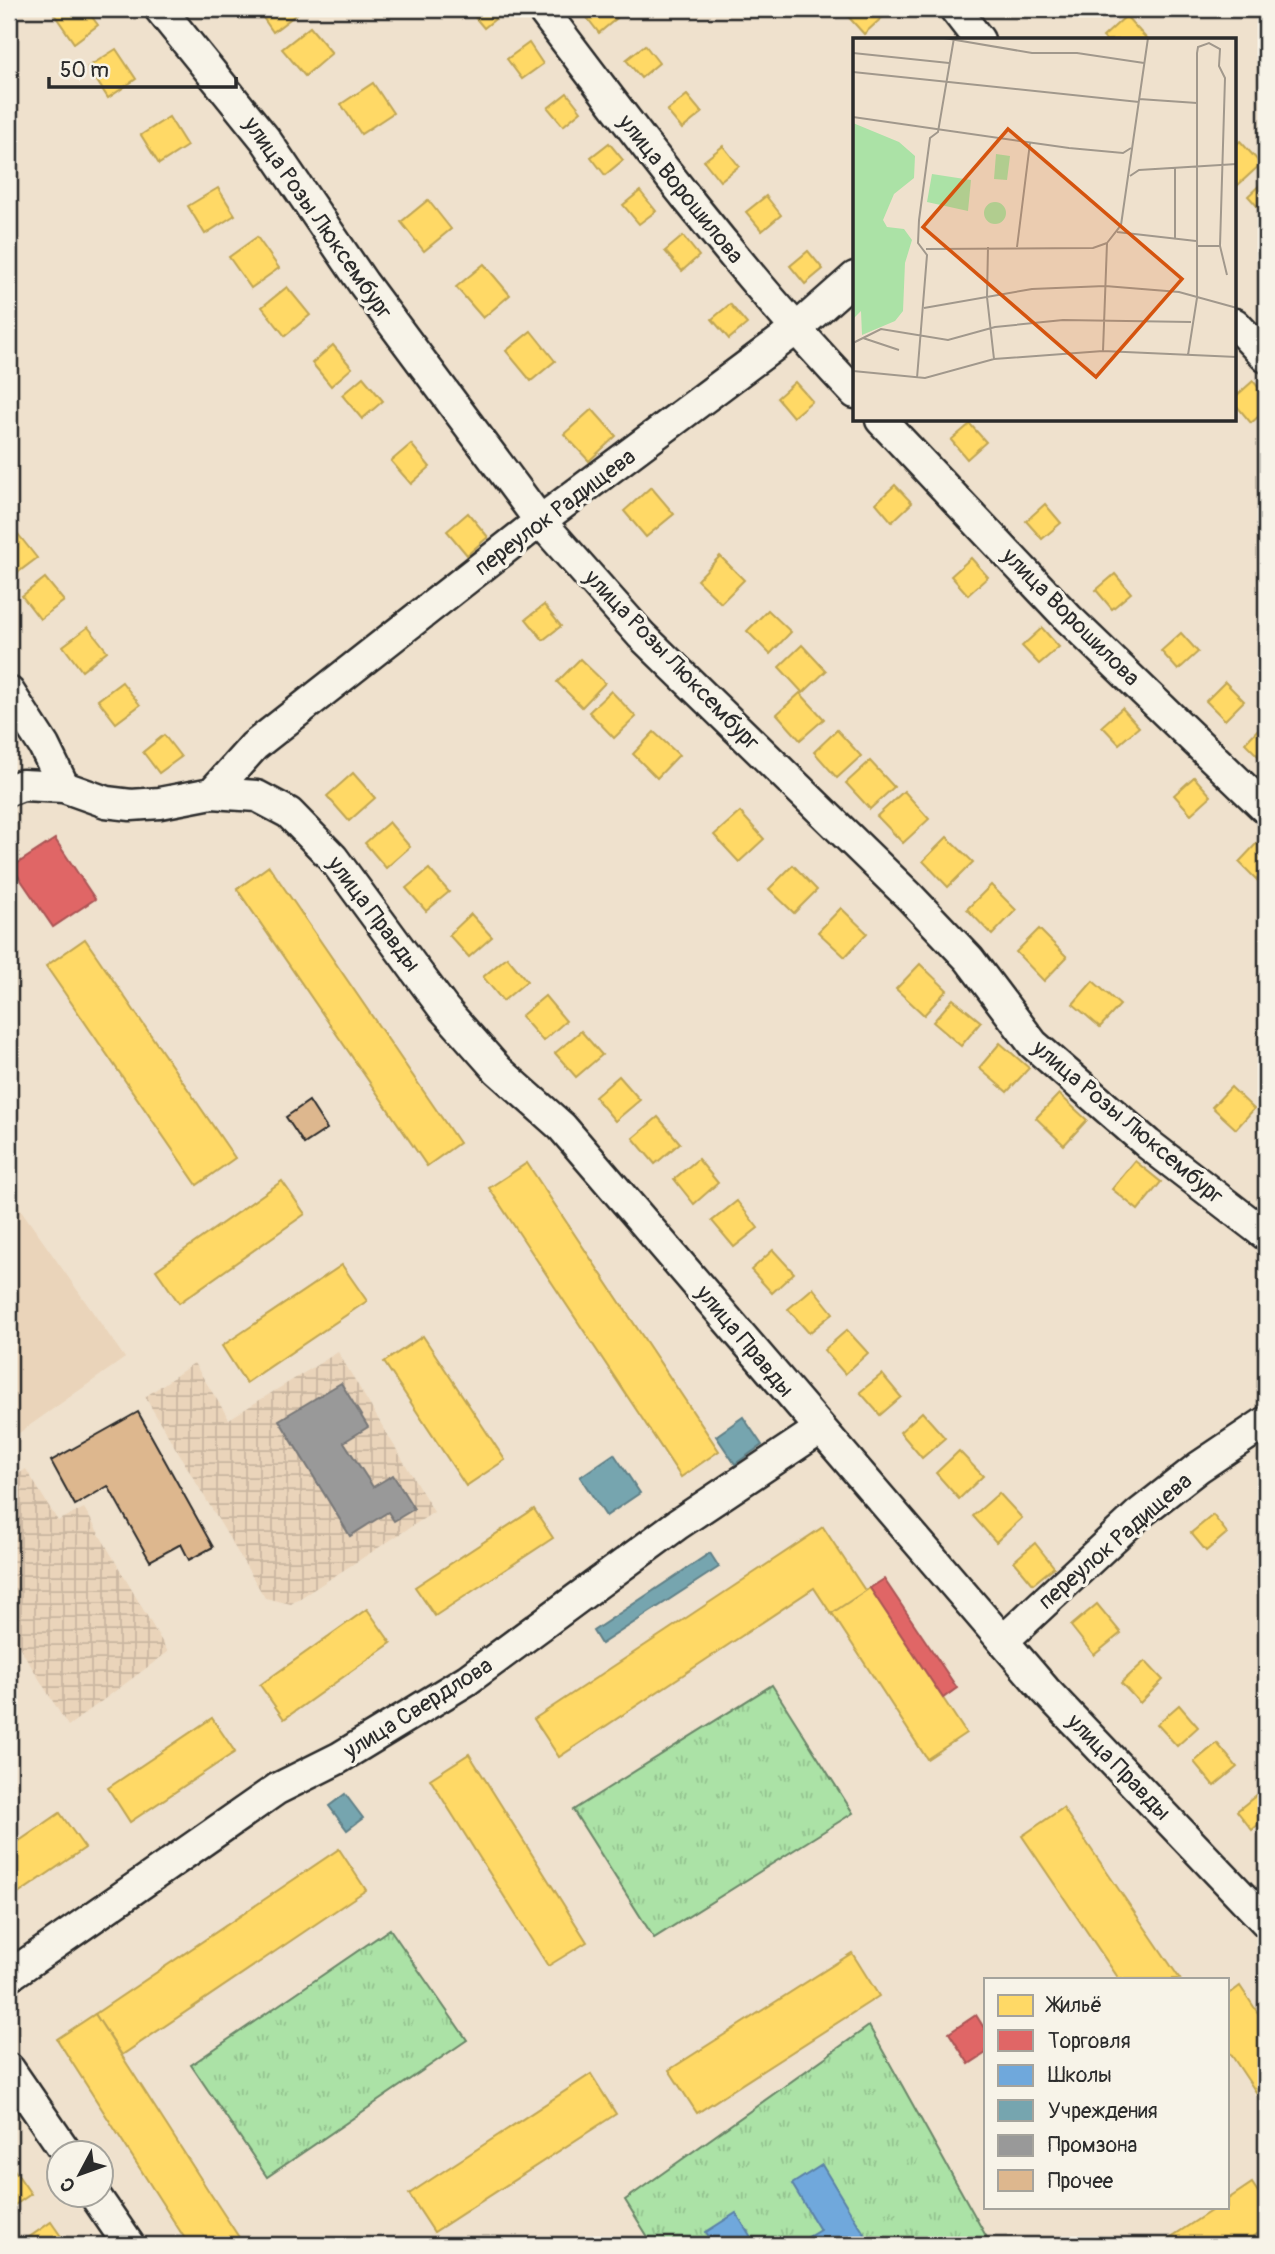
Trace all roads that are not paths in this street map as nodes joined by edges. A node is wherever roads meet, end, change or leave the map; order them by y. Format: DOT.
graph roads {
  1 [pos="160,9"];
  2 [pos="542,9"];
  3 [pos="955,9"];
  4 [pos="977,38"];
  5 [pos="853,280"];
  6 [pos="1236,325"];
  7 [pos="796,330"];
  8 [pos="1266,357"];
  9 [pos="853,391"];
  10 [pos="883,422"];
  11 [pos="540,521"];
  12 [pos="9,692"];
  13 [pos="64,787"];
  14 [pos="9,790"];
  15 [pos="212,793"];
  16 [pos="1266,809"];
  17 [pos="1266,1235"];
  18 [pos="1266,1422"];
  19 [pos="820,1429"];
  20 [pos="1003,1641"];
  21 [pos="1266,1922"];
  22 [pos="9,1976"];
  23 [pos="9,2069"];
  24 [pos="56,2138"];
  25 [pos="104,2208"];
  26 [pos="129,2245"];
  1 -- 11 [label="street, улица Розы Люксембург"];
  2 -- 7 [label="street, улица Ворошилова"];
  3 -- 4 [label="street"];
  5 -- 7 [label="street, переулок Радищева"];
  6 -- 8 [label="street"];
  7 -- 9 [label="street, улица Ворошилова"];
  7 -- 11 [label="street, переулок Радищева"];
  10 -- 16 [label="street, улица Ворошилова"];
  11 -- 15 [label="street, переулок Радищева"];
  11 -- 17 [label="street, улица Розы Люксембург"];
  12 -- 13 [label="street"];
  13 -- 14 [label="street, улица Правды"];
  13 -- 15 [label="street, улица Правды"];
  15 -- 19 [label="street, улица Правды"];
  18 -- 20 [label="street, переулок Радищева"];
  19 -- 20 [label="street, улица Правды"];
  19 -- 22 [label="street, улица Свердлова"];
  20 -- 21 [label="street, улица Правды"];
  23 -- 24 [label="street"];
  25 -- 26 [label="street"];
}
